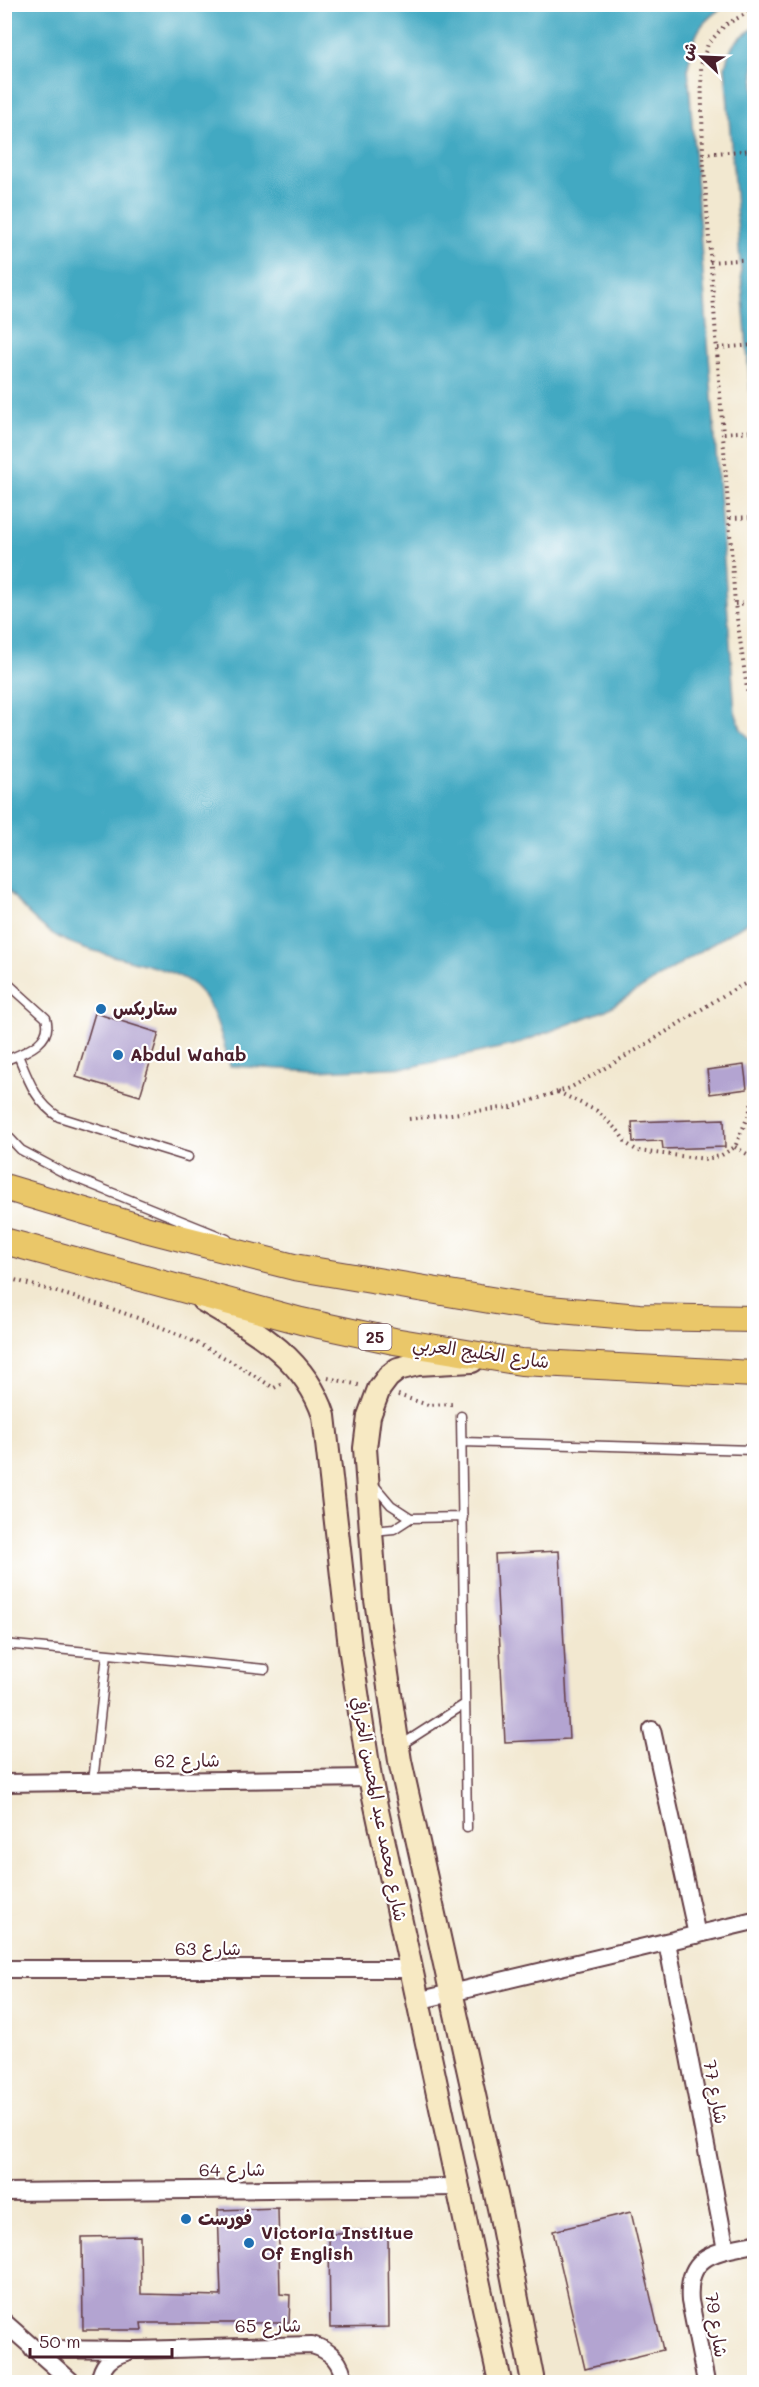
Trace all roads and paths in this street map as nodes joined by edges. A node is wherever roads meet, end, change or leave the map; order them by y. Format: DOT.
graph roads {
  1 [pos="754,9"];
  2 [pos="754,150"];
  3 [pos="703,154"];
  4 [pos="754,259"];
  5 [pos="710,262"];
  6 [pos="754,345"];
  7 [pos="718,348"];
  8 [pos="754,431"];
  9 [pos="724,433"];
  10 [pos="754,517"];
  11 [pos="730,518"];
  12 [pos="754,603"];
  13 [pos="735,604"];
  14 [pos="753,717"];
  15 [pos="754,723"];
  16 [pos="754,979"];
  17 [pos="4,980"];
  18 [pos="18,1056"];
  19 [pos="4,1061"];
  20 [pos="557,1092"];
  21 [pos="754,1094"];
  22 [pos="409,1119"];
  23 [pos="4,1132"];
  24 [pos="735,1147"];
  25 [pos="188,1157"];
  26 [pos="754,1158"];
  27 [pos="4,1187"];
  28 [pos="4,1198"];
  29 [pos="145,1229"];
  30 [pos="4,1240"];
  31 [pos="294,1267"];
  32 [pos="4,1277"];
  33 [pos="189,1291"];
  34 [pos="754,1319"];
  35 [pos="521,1362"];
  36 [pos="302,1372"];
  37 [pos="754,1374"];
  38 [pos="461,1416"];
  39 [pos="462,1442"];
  40 [pos="754,1450"];
  41 [pos="367,1473"];
  42 [pos="463,1517"];
  43 [pos="411,1518"];
  44 [pos="372,1538"];
  45 [pos="340,1559"];
  46 [pos="4,1644"];
  47 [pos="107,1654"];
  48 [pos="265,1669"];
  49 [pos="465,1704"];
  50 [pos="652,1730"];
  51 [pos="398,1747"];
  52 [pos="370,1778"];
  53 [pos="93,1782"];
  54 [pos="4,1783"];
  55 [pos="467,1828"];
  56 [pos="754,1921"];
  57 [pos="696,1935"];
  58 [pos="667,1942"];
  59 [pos="4,1969"];
  60 [pos="411,1969"];
  61 [pos="453,1993"];
  62 [pos="417,2001"];
  63 [pos="460,2187"];
  64 [pos="4,2192"];
  65 [pos="754,2244"];
  66 [pos="726,2250"];
  67 [pos="4,2322"];
  68 [pos="33,2349"];
  69 [pos="136,2350"];
  70 [pos="72,2382"];
  71 [pos="99,2382"];
  72 [pos="344,2382"];
  73 [pos="500,2382"];
  74 [pos="533,2382"];
  75 [pos="706,2382"];
  1 -- 3 [label="path"];
  2 -- 3 [label="path"];
  3 -- 5 [label="path"];
  4 -- 5 [label="path"];
  5 -- 7 [label="path"];
  6 -- 7 [label="path"];
  7 -- 9 [label="path"];
  8 -- 9 [label="path"];
  9 -- 11 [label="path"];
  10 -- 11 [label="path"];
  11 -- 13 [label="path"];
  12 -- 13 [label="path"];
  13 -- 14 [label="path"];
  14 -- 15 [label="path"];
  16 -- 20 [label="path"];
  17 -- 18 [label="lane"];
  18 -- 19 [label="lane"];
  18 -- 25 [label="lane"];
  20 -- 22 [label="path"];
  20 -- 24 [label="path"];
  21 -- 24 [label="path"];
  23 -- 31 [label="lane"];
  24 -- 26 [label="path"];
  27 -- 29 [label="main road"];
  28 -- 29 [label="main road"];
  29 -- 31 [label="main road"];
  30 -- 33 [label="main road, شارع الخليج العربي / 25"];
  31 -- 34 [label="main road"];
  32 -- 36 [label="path"];
  33 -- 35 [label="main road, شارع الخليج العربي / 25"];
  33 -- 36 [label="main road, شارع محمد عبد المحسن الخرافي"];
  35 -- 37 [label="main road, شارع الخليج العربي / 25"];
  35 -- 41 [label="main road, شارع محمد عبد المحسن الخرافي"];
  36 -- 45 [label="main road, شارع محمد عبد المحسن الخرافي"];
  38 -- 39 [label="lane"];
  39 -- 40 [label="lane"];
  39 -- 42 [label="lane"];
  41 -- 43 [label="lane"];
  41 -- 44 [label="main road, شارع محمد عبد المحسن الخرافي"];
  42 -- 43 [label="lane"];
  42 -- 49 [label="lane"];
  43 -- 44 [label="lane"];
  44 -- 45 [label="main road"];
  44 -- 51 [label="main road, شارع محمد عبد المحسن الخرافي"];
  45 -- 52 [label="main road, شارع محمد عبد المحسن الخرافي"];
  46 -- 47 [label="lane"];
  47 -- 48 [label="lane"];
  47 -- 53 [label="lane"];
  49 -- 51 [label="lane"];
  49 -- 55 [label="lane"];
  50 -- 57 [label="street"];
  51 -- 61 [label="main road, شارع محمد عبد المحسن الخرافي"];
  52 -- 53 [label="street, شارع 62"];
  52 -- 60 [label="main road, شارع محمد عبد المحسن الخرافي"];
  53 -- 54 [label="street, شارع 62"];
  56 -- 57 [label="street"];
  57 -- 58 [label="street"];
  58 -- 61 [label="street"];
  58 -- 66 [label="street, شارع 77"];
  59 -- 60 [label="street, شارع 63"];
  60 -- 62 [label="main road, شارع محمد عبد المحسن الخرافي"];
  61 -- 62 [label="street"];
  61 -- 74 [label="main road, شارع محمد عبد المحسن الخرافي"];
  62 -- 63 [label="main road, شارع محمد عبد المحسن الخرافي"];
  63 -- 64 [label="street, شارع 64"];
  63 -- 73 [label="main road, شارع محمد عبد المحسن الخرافي"];
  65 -- 66 [label="street, شارع 79"];
  66 -- 75 [label="street, شارع 79"];
  67 -- 68 [label="street"];
  68 -- 69 [label="street, شارع 65"];
  68 -- 70 [label="street"];
  69 -- 71 [label="street, شارع 65"];
  69 -- 72 [label="street, شارع 65"];
}
